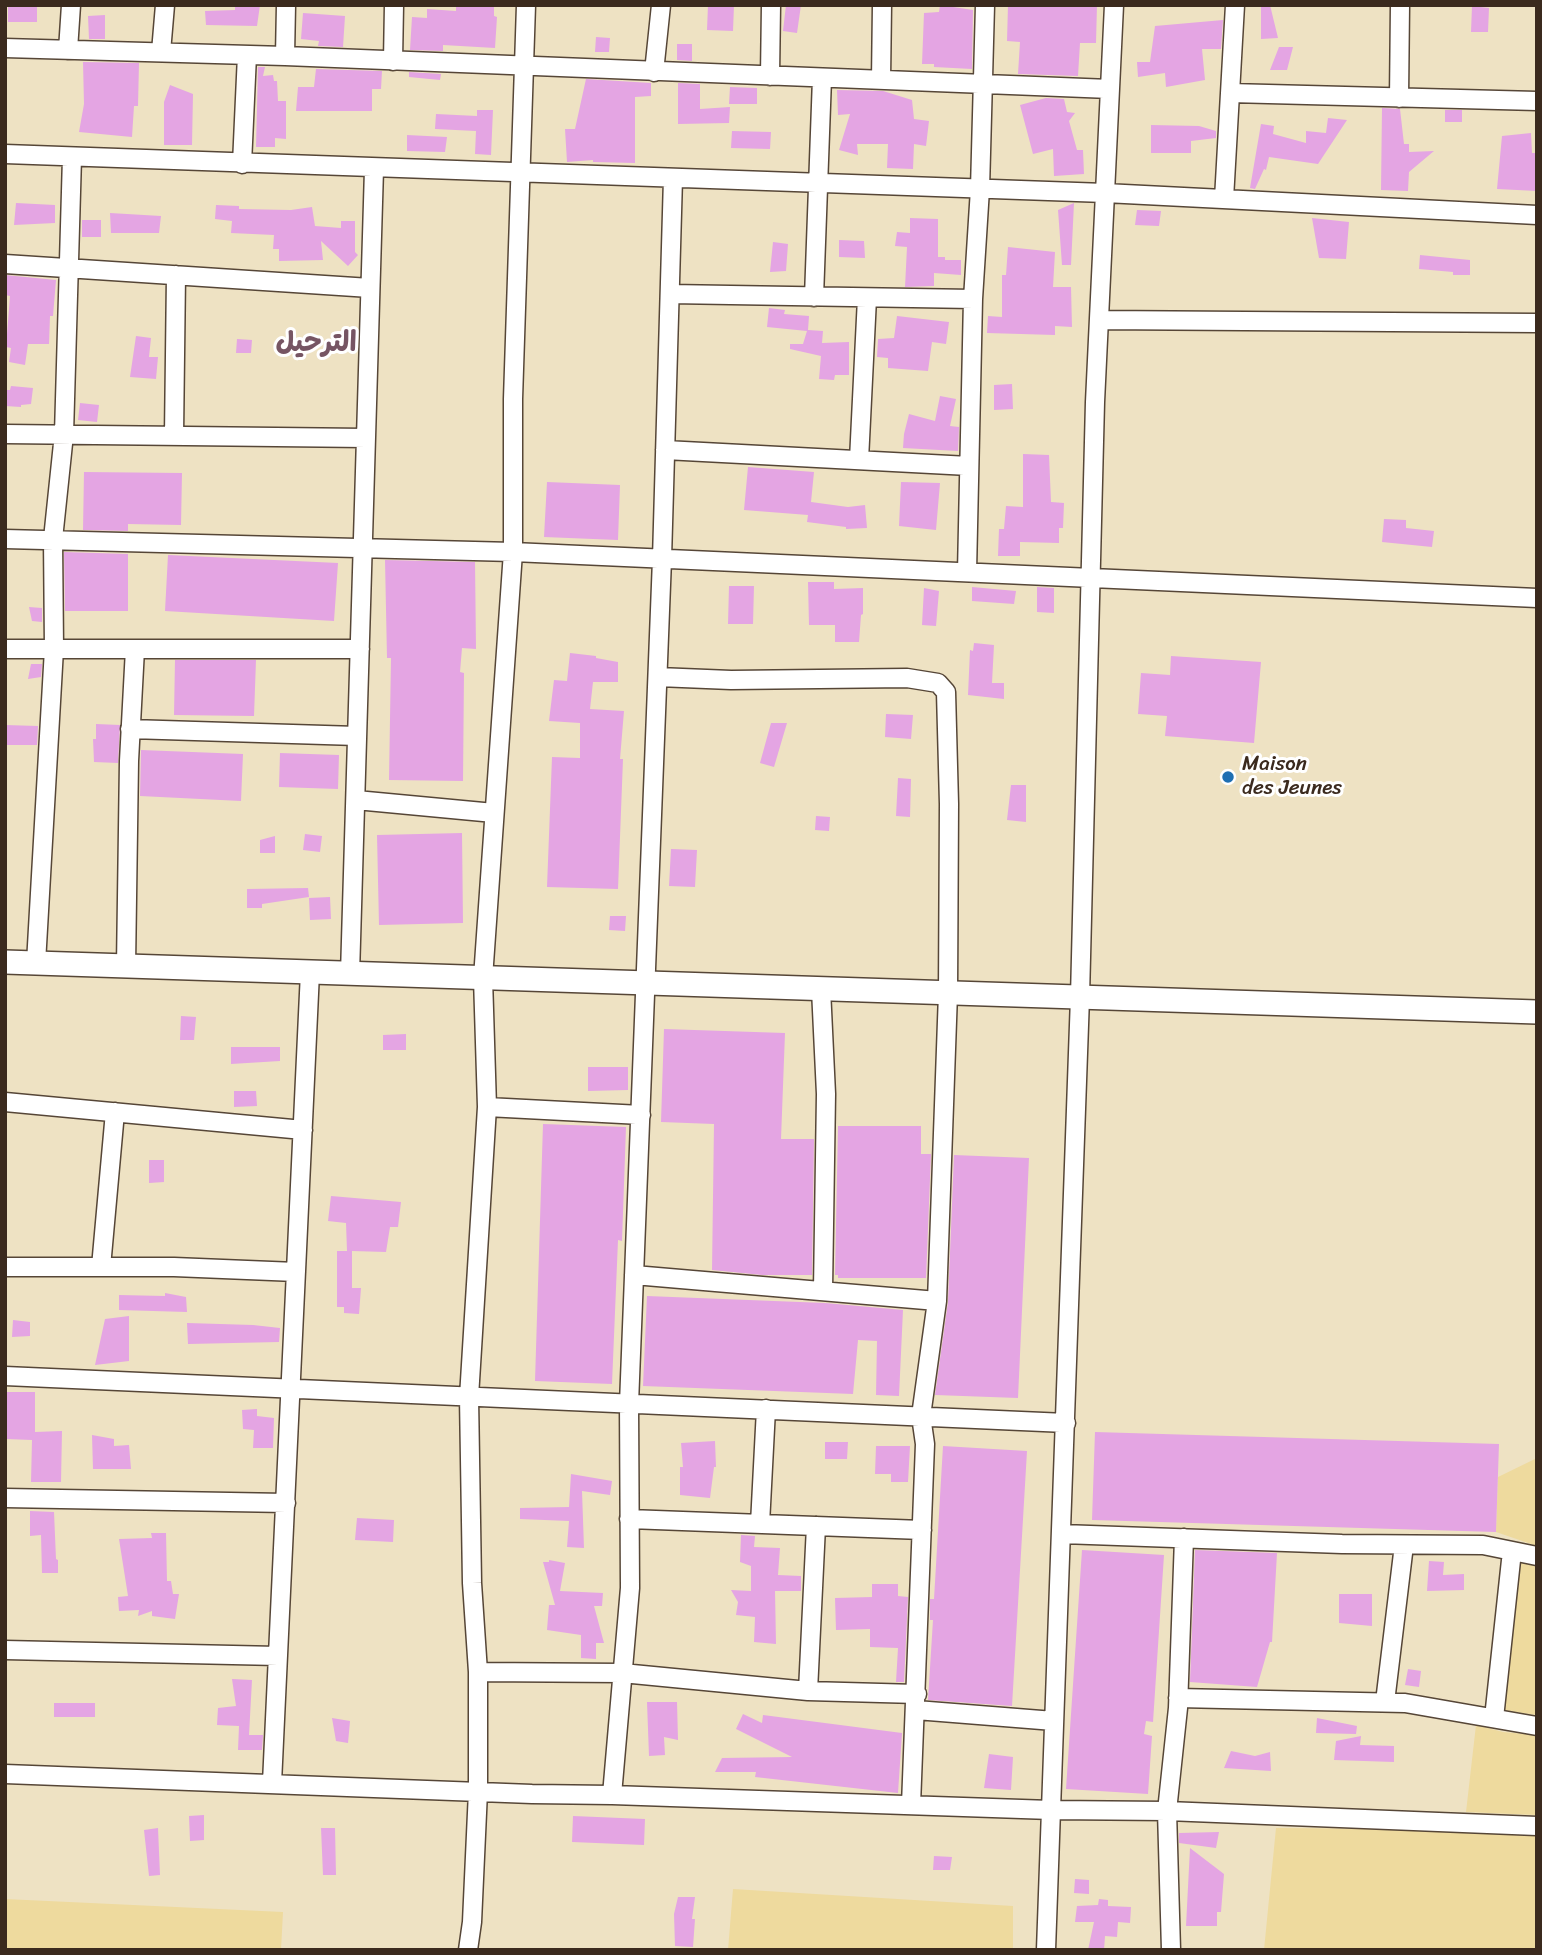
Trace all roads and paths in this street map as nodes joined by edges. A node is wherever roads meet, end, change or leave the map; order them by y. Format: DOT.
graph roads {
  1 [pos="71,5"];
  2 [pos="165,5"];
  3 [pos="286,5"];
  4 [pos="394,5"];
  5 [pos="526,5"];
  6 [pos="661,5"];
  7 [pos="771,5"];
  8 [pos="882,5"];
  9 [pos="985,5"];
  10 [pos="1114,5"];
  11 [pos="1235,5"];
  12 [pos="1400,5"];
  13 [pos="5,48"];
  14 [pos="68,50"];
  15 [pos="161,52"];
  16 [pos="247,55"];
  17 [pos="285,56"];
  18 [pos="393,61"];
  19 [pos="525,67"];
  20 [pos="654,72"];
  21 [pos="770,76"];
  22 [pos="822,78"];
  23 [pos="881,80"];
  24 [pos="984,84"];
  25 [pos="1110,89"];
  26 [pos="1230,93"];
  27 [pos="1399,98"];
  28 [pos="1537,102"];
  29 [pos="5,155"];
  30 [pos="72,157"];
  31 [pos="242,164"];
  32 [pos="374,169"];
  33 [pos="520,173"];
  34 [pos="673,178"];
  35 [pos="817,183"];
  36 [pos="980,188"];
  37 [pos="1105,193"];
  38 [pos="1224,199"];
  39 [pos="1537,215"];
  40 [pos="5,264"];
  41 [pos="69,267"];
  42 [pos="176,275"];
  43 [pos="370,288"];
  44 [pos="670,294"];
  45 [pos="814,297"];
  46 [pos="867,298"];
  47 [pos="972,299"];
  48 [pos="1099,320"];
  49 [pos="1537,323"];
  50 [pos="5,434"];
  51 [pos="64,434"];
  52 [pos="174,435"];
  53 [pos="366,439"];
  54 [pos="666,450"];
  55 [pos="859,460"];
  56 [pos="969,466"];
  57 [pos="5,539"];
  58 [pos="52,539"];
  59 [pos="363,549"];
  60 [pos="513,552"];
  61 [pos="662,559"];
  62 [pos="967,572"];
  63 [pos="1089,578"];
  64 [pos="1537,598"];
  65 [pos="5,649"];
  66 [pos="54,649"];
  67 [pos="135,649"];
  68 [pos="360,649"];
  69 [pos="658,677"];
  70 [pos="131,729"];
  71 [pos="357,736"];
  72 [pos="356,800"];
  73 [pos="494,813"];
  74 [pos="5,962"];
  75 [pos="36,963"];
  76 [pos="126,967"];
  77 [pos="310,972"];
  78 [pos="350,974"];
  79 [pos="483,978"];
  80 [pos="647,983"];
  81 [pos="821,989"];
  82 [pos="948,993"];
  83 [pos="1080,997"];
  84 [pos="1537,1012"];
  85 [pos="5,1102"];
  86 [pos="488,1107"];
  87 [pos="115,1112"];
  88 [pos="641,1115"];
  89 [pos="303,1130"];
  90 [pos="5,1267"];
  91 [pos="101,1267"];
  92 [pos="296,1272"];
  93 [pos="634,1275"];
  94 [pos="823,1290"];
  95 [pos="937,1301"];
  96 [pos="5,1376"];
  97 [pos="291,1389"];
  98 [pos="469,1397"];
  99 [pos="629,1404"];
  100 [pos="766,1409"];
  101 [pos="921,1416"];
  102 [pos="1066,1423"];
  103 [pos="5,1498"];
  104 [pos="286,1503"];
  105 [pos="629,1519"];
  106 [pos="760,1524"];
  107 [pos="816,1526"];
  108 [pos="922,1530"];
  109 [pos="1062,1534"];
  110 [pos="1184,1538"];
  111 [pos="1404,1545"];
  112 [pos="1512,1551"];
  113 [pos="1537,1556"];
  114 [pos="5,1650"];
  115 [pos="278,1656"];
  116 [pos="478,1672"];
  117 [pos="622,1673"];
  118 [pos="807,1691"];
  119 [pos="1178,1698"];
  120 [pos="916,1702"];
  121 [pos="1385,1702"];
  122 [pos="1494,1718"];
  123 [pos="1054,1721"];
  124 [pos="1537,1726"];
  125 [pos="5,1774"];
  126 [pos="272,1783"];
  127 [pos="478,1791"];
  128 [pos="612,1795"];
  129 [pos="911,1805"];
  130 [pos="1051,1810"];
  131 [pos="1167,1811"];
  132 [pos="1537,1826"];
  133 [pos="468,1950"];
  134 [pos="1045,1950"];
  135 [pos="1171,1950"];
  1 -- 14 [label="street"];
  2 -- 15 [label="street"];
  3 -- 17 [label="street"];
  4 -- 18 [label="street"];
  5 -- 19 [label="street"];
  6 -- 20 [label="street"];
  7 -- 21 [label="street"];
  8 -- 23 [label="street"];
  9 -- 24 [label="street"];
  10 -- 25 [label="street"];
  11 -- 26 [label="street"];
  12 -- 27 [label="street"];
  13 -- 14 [label="street"];
  14 -- 15 [label="street"];
  15 -- 16 [label="street"];
  16 -- 17 [label="street"];
  16 -- 31 [label="street"];
  17 -- 18 [label="street"];
  18 -- 19 [label="street"];
  19 -- 20 [label="street"];
  19 -- 33 [label="street"];
  20 -- 21 [label="street"];
  21 -- 22 [label="street"];
  22 -- 23 [label="street"];
  22 -- 35 [label="street"];
  23 -- 24 [label="street"];
  24 -- 25 [label="street"];
  24 -- 36 [label="street"];
  25 -- 37 [label="street"];
  26 -- 27 [label="street"];
  26 -- 38 [label="street"];
  27 -- 28 [label="street"];
  29 -- 30 [label="street"];
  30 -- 31 [label="street"];
  30 -- 41 [label="street"];
  31 -- 32 [label="street"];
  32 -- 33 [label="street"];
  32 -- 43 [label="street"];
  33 -- 34 [label="street"];
  33 -- 60 [label="street"];
  34 -- 35 [label="street"];
  34 -- 44 [label="street"];
  35 -- 36 [label="street"];
  35 -- 45 [label="street"];
  36 -- 37 [label="street"];
  36 -- 47 [label="street"];
  37 -- 38 [label="street"];
  37 -- 48 [label="street"];
  38 -- 39 [label="street"];
  40 -- 41 [label="street"];
  41 -- 42 [label="street"];
  41 -- 51 [label="street"];
  42 -- 43 [label="street"];
  42 -- 52 [label="street"];
  43 -- 53 [label="street"];
  44 -- 45 [label="street"];
  44 -- 54 [label="street"];
  45 -- 46 [label="street"];
  46 -- 47 [label="street"];
  46 -- 55 [label="street"];
  47 -- 56 [label="street"];
  48 -- 49 [label="street"];
  48 -- 63 [label="street"];
  50 -- 51 [label="street"];
  51 -- 52 [label="street"];
  51 -- 58 [label="street"];
  52 -- 53 [label="street"];
  53 -- 59 [label="street"];
  54 -- 55 [label="street"];
  54 -- 61 [label="street"];
  55 -- 56 [label="street"];
  56 -- 62 [label="street"];
  57 -- 58 [label="street"];
  58 -- 59 [label="street"];
  58 -- 66 [label="street"];
  59 -- 60 [label="street"];
  59 -- 68 [label="street"];
  60 -- 61 [label="street"];
  60 -- 73 [label="street"];
  61 -- 62 [label="street"];
  61 -- 69 [label="street"];
  62 -- 63 [label="street"];
  63 -- 64 [label="street"];
  63 -- 83 [label="street"];
  65 -- 66 [label="street"];
  66 -- 67 [label="street"];
  66 -- 75 [label="street"];
  67 -- 68 [label="street"];
  67 -- 70 [label="street"];
  68 -- 71 [label="street"];
  69 -- 80 [label="street"];
  69 -- 82 [label="street"];
  70 -- 71 [label="street"];
  70 -- 76 [label="street"];
  71 -- 72 [label="street"];
  72 -- 73 [label="street"];
  72 -- 78 [label="street"];
  73 -- 79 [label="street"];
  74 -- 75 [label="street"];
  75 -- 76 [label="street"];
  76 -- 77 [label="street"];
  77 -- 78 [label="street"];
  77 -- 89 [label="street"];
  78 -- 79 [label="street"];
  79 -- 80 [label="street"];
  79 -- 86 [label="street"];
  80 -- 81 [label="street"];
  80 -- 88 [label="street"];
  81 -- 82 [label="street"];
  81 -- 94 [label="street"];
  82 -- 83 [label="street"];
  82 -- 95 [label="street"];
  83 -- 84 [label="street"];
  83 -- 102 [label="street"];
  85 -- 87 [label="street"];
  86 -- 88 [label="street"];
  86 -- 98 [label="street"];
  87 -- 89 [label="street"];
  87 -- 91 [label="street"];
  88 -- 93 [label="street"];
  89 -- 92 [label="street"];
  90 -- 91 [label="street"];
  91 -- 92 [label="street"];
  92 -- 97 [label="street"];
  93 -- 94 [label="street"];
  93 -- 99 [label="street"];
  94 -- 95 [label="street"];
  95 -- 101 [label="street"];
  96 -- 97 [label="street"];
  97 -- 98 [label="street"];
  97 -- 104 [label="street"];
  98 -- 99 [label="street"];
  98 -- 116 [label="street"];
  99 -- 100 [label="street"];
  99 -- 105 [label="street"];
  100 -- 101 [label="street"];
  100 -- 106 [label="street"];
  101 -- 102 [label="street"];
  101 -- 108 [label="street"];
  102 -- 109 [label="street"];
  103 -- 104 [label="street"];
  104 -- 115 [label="street"];
  105 -- 106 [label="street"];
  105 -- 117 [label="street"];
  106 -- 107 [label="street"];
  107 -- 108 [label="street"];
  107 -- 118 [label="street"];
  108 -- 120 [label="street"];
  109 -- 110 [label="street"];
  109 -- 123 [label="street"];
  110 -- 111 [label="street"];
  110 -- 119 [label="street"];
  111 -- 112 [label="street"];
  111 -- 121 [label="street"];
  112 -- 113 [label="street"];
  112 -- 122 [label="street"];
  114 -- 115 [label="street"];
  115 -- 126 [label="street"];
  116 -- 117 [label="street"];
  116 -- 127 [label="street"];
  117 -- 118 [label="street"];
  117 -- 128 [label="street"];
  118 -- 120 [label="street"];
  119 -- 121 [label="street"];
  119 -- 131 [label="street"];
  120 -- 123 [label="street"];
  120 -- 129 [label="street"];
  121 -- 122 [label="street"];
  122 -- 124 [label="street"];
  123 -- 130 [label="street"];
  125 -- 126 [label="street"];
  126 -- 127 [label="street"];
  127 -- 128 [label="street"];
  127 -- 133 [label="street"];
  128 -- 129 [label="street"];
  129 -- 130 [label="street"];
  130 -- 131 [label="street"];
  130 -- 134 [label="street"];
  131 -- 132 [label="street"];
  131 -- 135 [label="street"];
}
